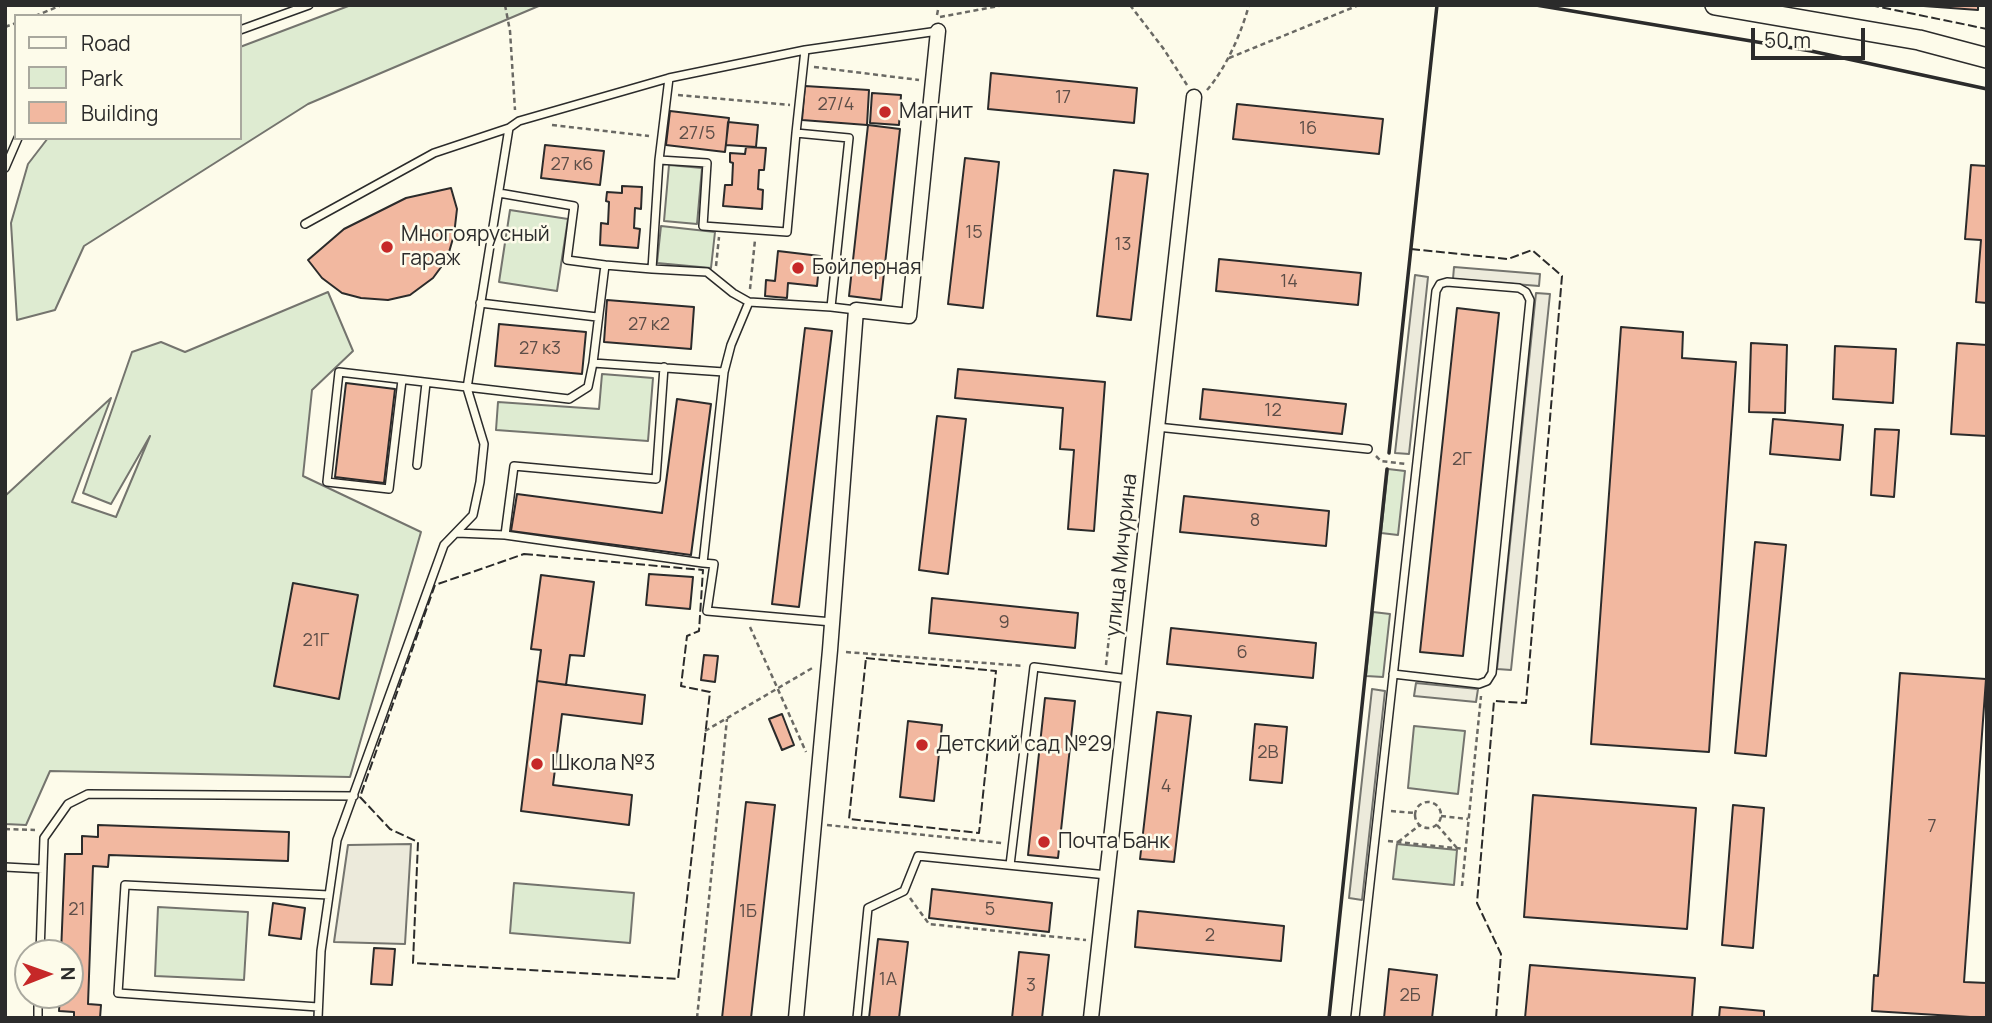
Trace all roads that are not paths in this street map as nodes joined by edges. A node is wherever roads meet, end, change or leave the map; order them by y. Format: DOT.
graph roads {
  1 [pos="309,5"];
  2 [pos="1715,5"];
  3 [pos="937,24"];
  4 [pos="242,29"];
  5 [pos="805,50"];
  6 [pos="1987,58"];
  7 [pos="668,78"];
  8 [pos="1194,97"];
  9 [pos="509,128"];
  10 [pos="796,133"];
  11 [pos="17,140"];
  12 [pos="659,160"];
  13 [pos="5,168"];
  14 [pos="499,193"];
  15 [pos="306,224"];
  16 [pos="605,265"];
  17 [pos="652,269"];
  18 [pos="749,302"];
  19 [pos="480,303"];
  20 [pos="831,307"];
  21 [pos="856,310"];
  22 [pos="597,317"];
  23 [pos="593,363"];
  24 [pos="664,367"];
  25 [pos="724,372"];
  26 [pos="402,380"];
  27 [pos="426,383"];
  28 [pos="467,388"];
  29 [pos="1157,427"];
  30 [pos="1368,449"];
  31 [pos="416,465"];
  32 [pos="457,533"];
  33 [pos="505,535"];
  34 [pos="703,563"];
  35 [pos="833,622"];
  36 [pos="1394,674"];
  37 [pos="1129,679"];
  38 [pos="354,796"];
  39 [pos="1010,865"];
  40 [pos="5,867"];
  41 [pos="43,869"];
  42 [pos="1107,875"];
  43 [pos="329,895"];
  44 [pos="40,939"];
  45 [pos="318,1007"];
  46 [pos="318,1018"];
  47 [pos="796,1018"];
  48 [pos="857,1018"];
  49 [pos="1091,1018"];
  50 [pos="1356,1018"];
  1 -- 4 [label="lane"];
  2 -- 6 [label="street"];
  3 -- 5 [label="lane"];
  3 -- 21 [label="street"];
  5 -- 7 [label="lane"];
  5 -- 10 [label="lane"];
  7 -- 9 [label="lane"];
  7 -- 12 [label="lane"];
  8 -- 29 [label="street, улица Мичурина"];
  9 -- 14 [label="lane"];
  9 -- 15 [label="lane"];
  10 -- 12 [label="lane"];
  10 -- 20 [label="lane"];
  11 -- 13 [label="lane"];
  12 -- 17 [label="lane"];
  14 -- 16 [label="lane"];
  14 -- 19 [label="lane"];
  16 -- 17 [label="lane"];
  16 -- 22 [label="lane"];
  17 -- 18 [label="lane"];
  18 -- 20 [label="lane"];
  18 -- 25 [label="lane"];
  19 -- 22 [label="lane"];
  19 -- 28 [label="lane"];
  20 -- 21 [label="lane"];
  21 -- 35 [label="street"];
  22 -- 23 [label="lane"];
  23 -- 24 [label="lane"];
  23 -- 28 [label="lane"];
  24 -- 25 [label="lane"];
  24 -- 33 [label="lane"];
  25 -- 34 [label="lane"];
  26 -- 26 [label="lane"];
  26 -- 27 [label="lane"];
  27 -- 28 [label="lane"];
  27 -- 31 [label="lane"];
  28 -- 32 [label="lane"];
  29 -- 30 [label="lane"];
  29 -- 37 [label="street, улица Мичурина"];
  32 -- 33 [label="lane"];
  32 -- 38 [label="lane"];
  33 -- 34 [label="lane"];
  34 -- 35 [label="lane"];
  35 -- 47 [label="street"];
  36 -- 36 [label="lane"];
  36 -- 50 [label="lane"];
  37 -- 39 [label="lane"];
  37 -- 42 [label="street, улица Мичурина"];
  38 -- 41 [label="lane"];
  38 -- 43 [label="lane"];
  39 -- 42 [label="lane"];
  39 -- 48 [label="lane"];
  40 -- 41 [label="lane"];
  41 -- 44 [label="lane"];
  42 -- 49 [label="street, улица Мичурина"];
  43 -- 45 [label="lane"];
  43 -- 45 [label="lane"];
  45 -- 46 [label="lane"];
}
